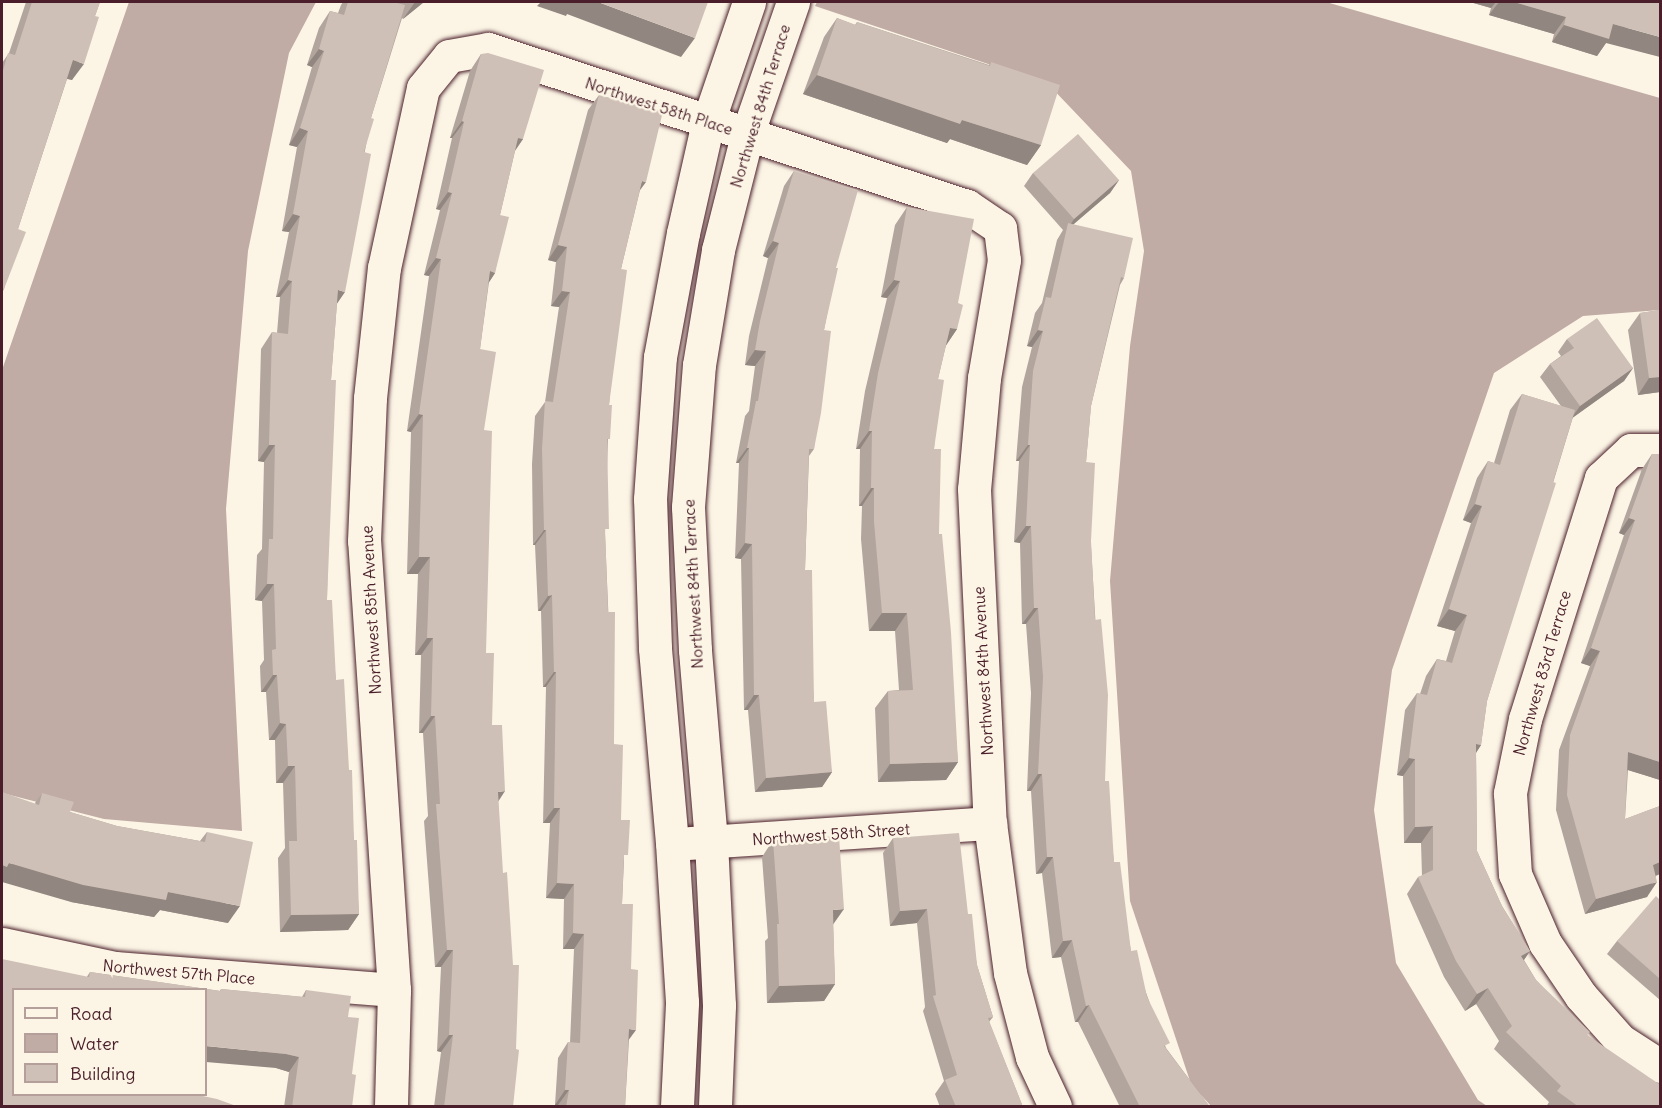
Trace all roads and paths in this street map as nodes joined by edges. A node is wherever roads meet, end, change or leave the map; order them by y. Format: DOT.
graph roads {
  1 [pos="749,2"];
  2 [pos="793,2"];
  3 [pos="449,56"];
  4 [pos="708,122"];
  5 [pos="747,135"];
  6 [pos="1000,228"];
  7 [pos="1646,450"];
  8 [pos="990,823"];
  9 [pos="711,842"];
  10 [pos="672,843"];
  11 [pos="2,944"];
  12 [pos="394,990"];
  13 [pos="1660,1066"];
  14 [pos="391,1107"];
  15 [pos="677,1107"];
  16 [pos="715,1107"];
  17 [pos="1055,1107"];
  1 -- 4 [label="street"];
  2 -- 5 [label="street, Northwest 84th Terrace"];
  3 -- 4 [label="street, Northwest 58th Place"];
  3 -- 12 [label="street, Northwest 85th Avenue"];
  4 -- 5 [label="street, Northwest 58th Place"];
  4 -- 10 [label="street"];
  5 -- 6 [label="street, Northwest 58th Place"];
  5 -- 9 [label="street, Northwest 84th Terrace"];
  6 -- 8 [label="street, Northwest 84th Avenue"];
  7 -- 13 [label="street, Northwest 83rd Terrace"];
  8 -- 9 [label="street, Northwest 58th Street"];
  8 -- 17 [label="street, Northwest 84th Avenue"];
  9 -- 10 [label="street, Northwest 58th Street"];
  9 -- 16 [label="street, Northwest 84th Terrace"];
  10 -- 15 [label="street"];
  11 -- 12 [label="street, Northwest 57th Place"];
  12 -- 14 [label="street, Northwest 85th Avenue"];
}
